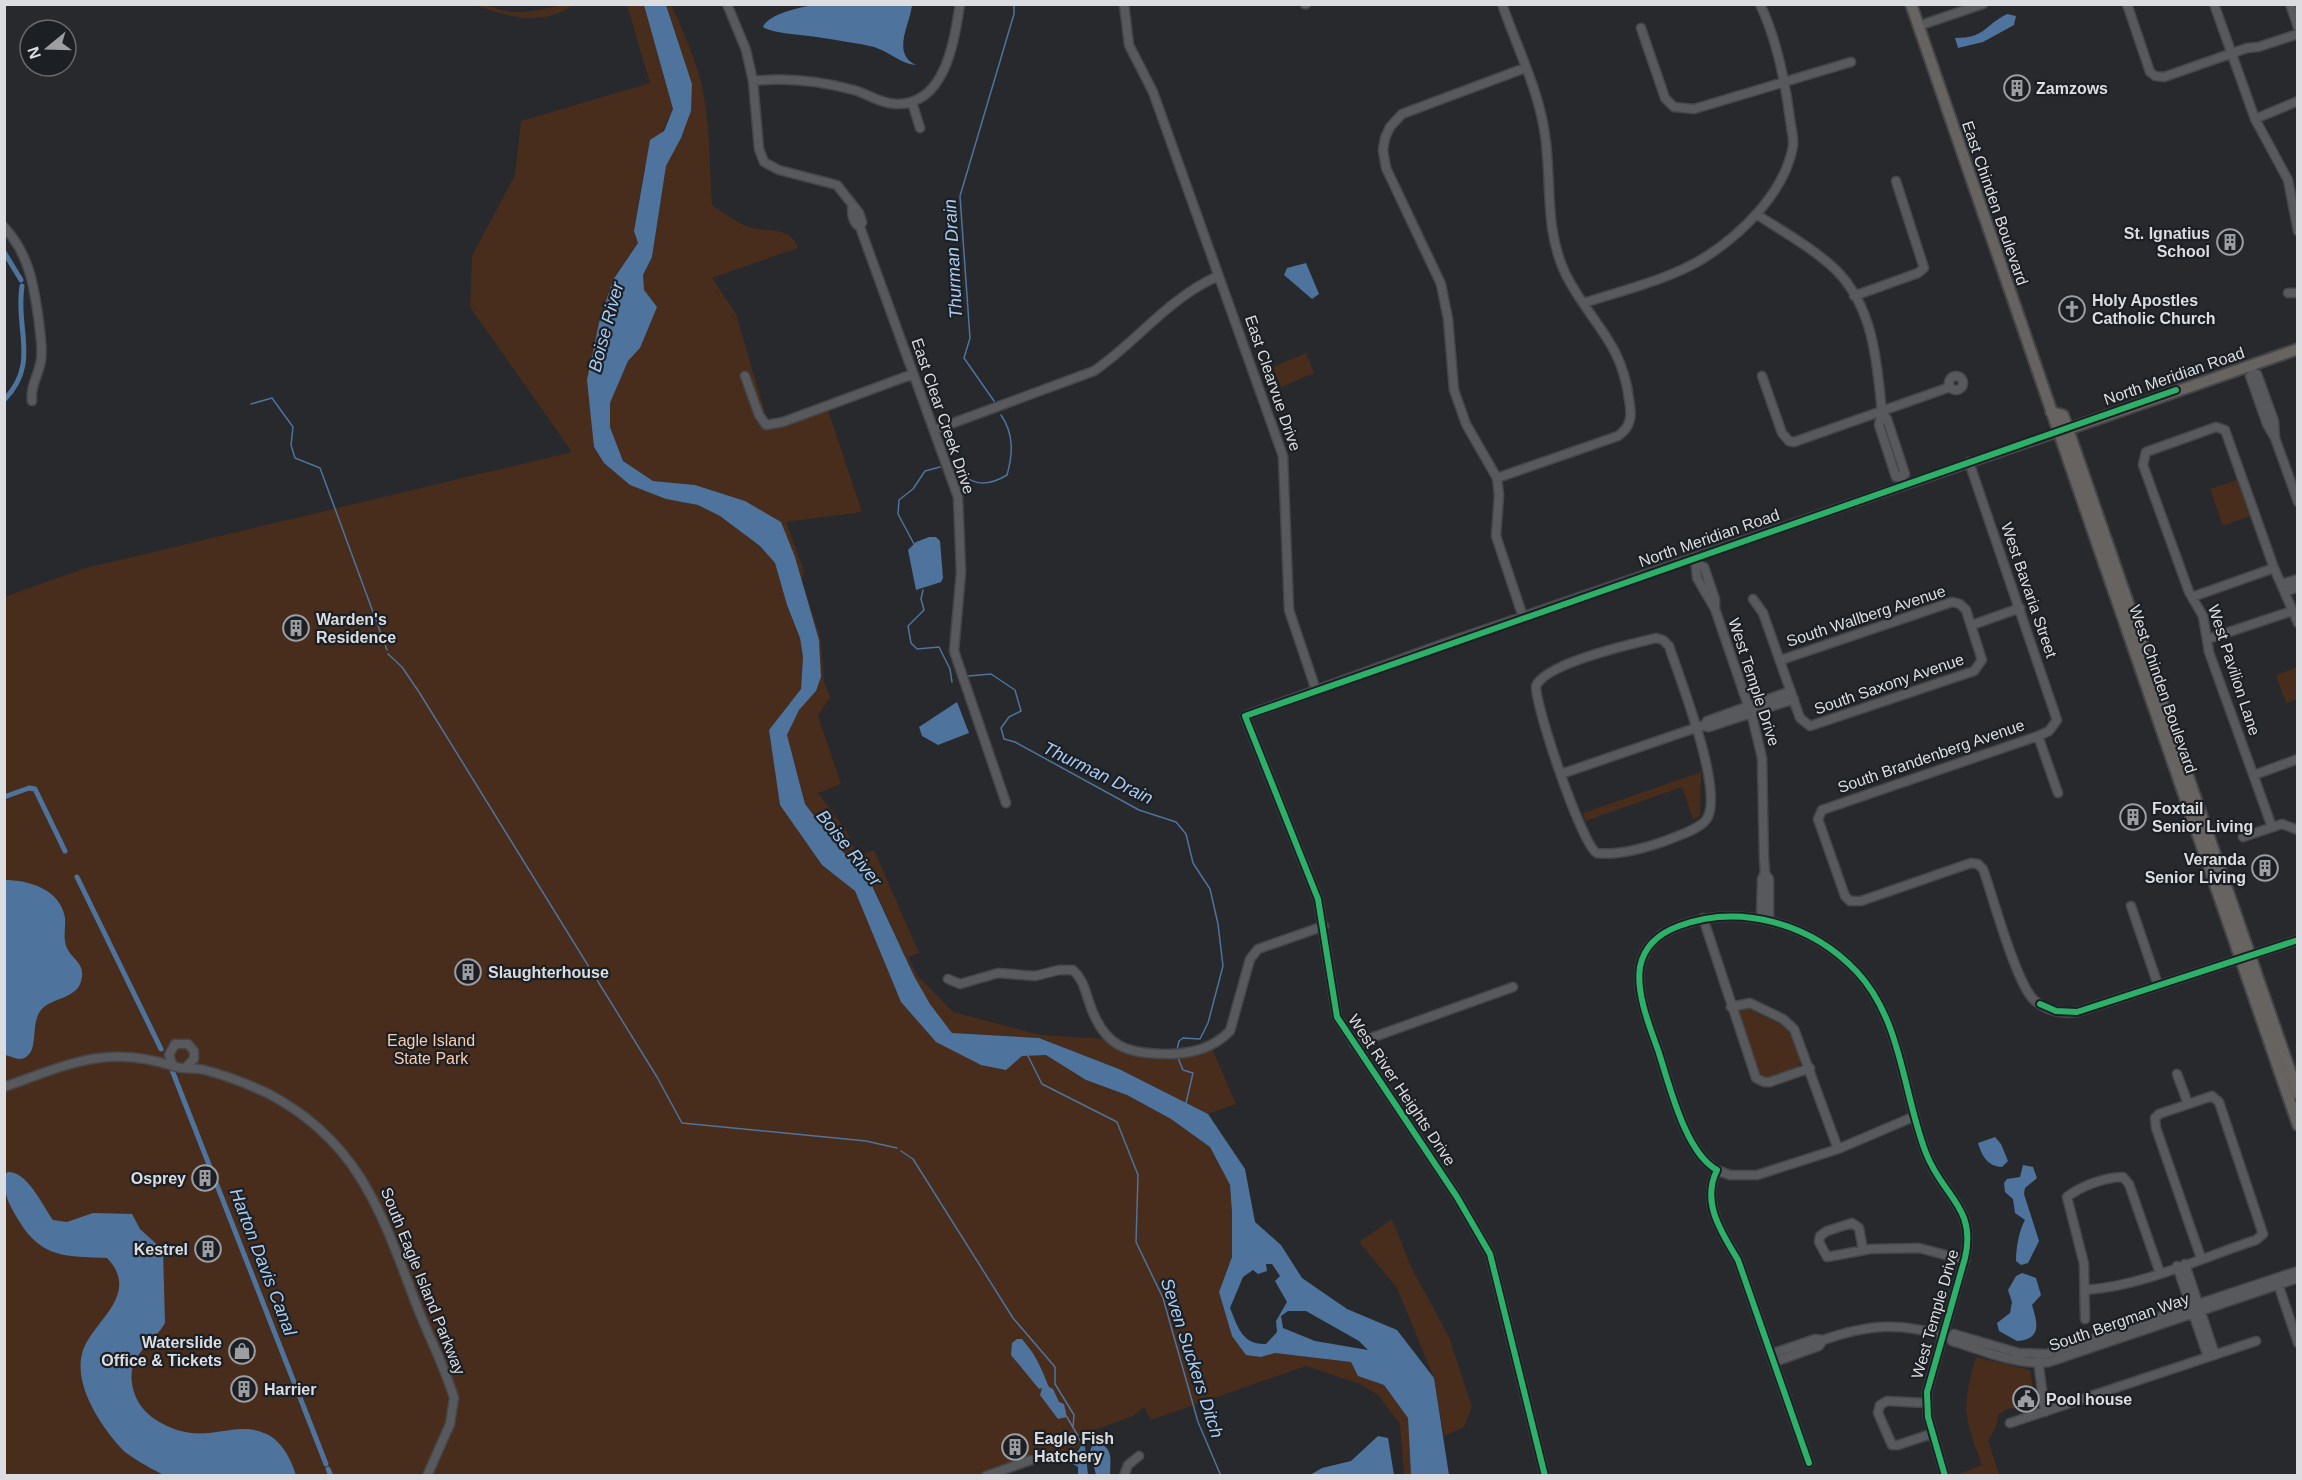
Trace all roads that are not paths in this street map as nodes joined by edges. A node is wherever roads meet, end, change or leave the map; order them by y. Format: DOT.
graph roads {
  1 [pos="727,4"];
  2 [pos="960,4"];
  3 [pos="1124,4"];
  4 [pos="1502,4"];
  5 [pos="1760,4"];
  6 [pos="1911,4"];
  7 [pos="1983,4"];
  8 [pos="2127,4"];
  9 [pos="2214,4"];
  10 [pos="2290,4"];
  11 [pos="1918,26"];
  12 [pos="2298,27"];
  13 [pos="1641,28"];
  14 [pos="2298,33"];
  15 [pos="2231,53"];
  16 [pos="1851,63"];
  17 [pos="1525,68"];
  18 [pos="753,81"];
  19 [pos="1785,84"];
  20 [pos="2298,101"];
  21 [pos="912,102"];
  22 [pos="2255,119"];
  23 [pos="921,128"];
  24 [pos="1896,181"];
  25 [pos="1756,214"];
  26 [pos="4,227"];
  27 [pos="2298,231"];
  28 [pos="1218,276"];
  29 [pos="1854,296"];
  30 [pos="1584,303"];
  31 [pos="2298,349"];
  32 [pos="2252,369"];
  33 [pos="913,374"];
  34 [pos="745,376"];
  35 [pos="1762,376"];
  36 [pos="1950,387"];
  37 [pos="32,401"];
  38 [pos="1882,413"];
  39 [pos="934,430"];
  40 [pos="2062,431"];
  41 [pos="1969,462"];
  42 [pos="1497,478"];
  43 [pos="1902,480"];
  44 [pos="2298,502"];
  45 [pos="1696,561"];
  46 [pos="2274,568"];
  47 [pos="2298,579"];
  48 [pos="2298,587"];
  49 [pos="2283,588"];
  50 [pos="2192,597"];
  51 [pos="1753,599"];
  52 [pos="2020,608"];
  53 [pos="2292,610"];
  54 [pos="1523,616"];
  55 [pos="2298,623"];
  56 [pos="1972,625"];
  57 [pos="2208,639"];
  58 [pos="1781,660"];
  59 [pos="1316,690"];
  60 [pos="1792,695"];
  61 [pos="1749,710"];
  62 [pos="1245,716"];
  63 [pos="1700,726"];
  64 [pos="2052,728"];
  65 [pos="2038,736"];
  66 [pos="2298,759"];
  67 [pos="1561,774"];
  68 [pos="2253,776"];
  69 [pos="2058,793"];
  70 [pos="1006,803"];
  71 [pos="2272,827"];
  72 [pos="2298,830"];
  73 [pos="2243,837"];
  74 [pos="2131,906"];
  75 [pos="1703,918"];
  76 [pos="1765,919"];
  77 [pos="1324,926"];
  78 [pos="2298,939"];
  79 [pos="2245,956"];
  80 [pos="948,979"];
  81 [pos="2158,984"];
  82 [pos="1513,987"];
  83 [pos="1731,1007"];
  84 [pos="1354,1044"];
  85 [pos="169,1053"];
  86 [pos="194,1055"];
  87 [pos="150,1060"];
  88 [pos="174,1066"];
  89 [pos="185,1068"];
  90 [pos="1810,1068"];
  91 [pos="207,1071"];
  92 [pos="2177,1074"];
  93 [pos="4,1087"];
  94 [pos="2298,1094"];
  95 [pos="2188,1104"];
  96 [pos="1913,1117"];
  97 [pos="2298,1125"];
  98 [pos="1838,1149"];
  99 [pos="1717,1170"];
  100 [pos="1863,1250"];
  101 [pos="2201,1258"];
  102 [pos="1965,1260"];
  103 [pos="2181,1265"];
  104 [pos="2298,1271"];
  105 [pos="2160,1273"];
  106 [pos="2298,1278"];
  107 [pos="2277,1281"];
  108 [pos="2085,1290"];
  109 [pos="2196,1309"];
  110 [pos="2085,1319"];
  111 [pos="1946,1336"];
  112 [pos="2256,1341"];
  113 [pos="2298,1343"];
  114 [pos="2211,1356"];
  115 [pos="1773,1358"];
  116 [pos="2038,1360"];
  117 [pos="1926,1403"];
  118 [pos="2045,1412"];
  119 [pos="2010,1423"];
  120 [pos="1931,1434"];
  121 [pos="1138,1456"];
  122 [pos="1031,1460"];
  123 [pos="1809,1462"];
  124 [pos="427,1476"];
  125 [pos="986,1476"];
  126 [pos="1124,1476"];
  127 [pos="1545,1476"];
  128 [pos="1946,1476"];
  1 -- 18 [label="street"];
  2 -- 21 [label="street"];
  3 -- 28 [label="street, East Clearvue Drive"];
  4 -- 17 [label="street"];
  5 -- 19 [label="street"];
  6 -- 11 [label="main road, East Chinden Boulevard"];
  7 -- 11 [label="street"];
  8 -- 15 [label="street"];
  9 -- 15 [label="street"];
  10 -- 12 [label="street"];
  11 -- 40 [label="main road, East Chinden Boulevard"];
  13 -- 19 [label="street"];
  14 -- 15 [label="street"];
  15 -- 22 [label="street"];
  16 -- 19 [label="street"];
  17 -- 30 [label="street"];
  17 -- 42 [label="street"];
  18 -- 21 [label="street"];
  18 -- 33 [label="street, East Clear Creek Drive"];
  19 -- 25 [label="street"];
  20 -- 22 [label="street"];
  21 -- 23 [label="street"];
  22 -- 27 [label="street"];
  24 -- 29 [label="street"];
  25 -- 29 [label="street"];
  25 -- 30 [label="street"];
  26 -- 37 [label="street"];
  28 -- 39 [label="street"];
  28 -- 59 [label="street, East Clearvue Drive"];
  29 -- 38 [label="street"];
  30 -- 42 [label="street"];
  31 -- 32 [label="main road, North Meridian Road"];
  32 -- 40 [label="main road, North Meridian Road"];
  32 -- 44 [label="street"];
  33 -- 34 [label="street"];
  33 -- 39 [label="street, East Clear Creek Drive"];
  35 -- 38 [label="street"];
  36 -- 38 [label="street"];
  38 -- 43 [label="street"];
  39 -- 70 [label="street, East Clear Creek Drive"];
  40 -- 41 [label="street, North Meridian Road"];
  40 -- 79 [label="main road, West Chinden Boulevard"];
  41 -- 43 [label="street, North Meridian Road"];
  41 -- 52 [label="street, West Bavaria Street"];
  42 -- 54 [label="street"];
  43 -- 45 [label="street, North Meridian Road"];
  45 -- 54 [label="street, North Meridian Road"];
  45 -- 61 [label="street, West Temple Drive"];
  46 -- 49 [label="street"];
  46 -- 50 [label="street"];
  46 -- 50 [label="street, West Pavilion Lane"];
  47 -- 49 [label="street"];
  48 -- 49 [label="street"];
  49 -- 53 [label="street"];
  50 -- 57 [label="street, West Pavilion Lane"];
  51 -- 58 [label="street"];
  52 -- 56 [label="street"];
  52 -- 64 [label="street, West Bavaria Street"];
  53 -- 55 [label="street"];
  53 -- 57 [label="street"];
  54 -- 59 [label="street, North Meridian Road"];
  56 -- 58 [label="street, South Wallberg Avenue"];
  56 -- 60 [label="street, South Saxony Avenue"];
  57 -- 68 [label="street, West Pavilion Lane"];
  58 -- 60 [label="street"];
  59 -- 62 [label="street, North Meridian Road"];
  60 -- 61 [label="street"];
  61 -- 63 [label="street"];
  61 -- 76 [label="street, West Temple Drive"];
  62 -- 77 [label="street, West River Heights Drive"];
  63 -- 67 [label="street"];
  63 -- 67 [label="street"];
  63 -- 67 [label="street"];
  64 -- 65 [label="street, South Brandenberg Avenue"];
  65 -- 69 [label="street"];
  65 -- 81 [label="street, South Brandenberg Avenue"];
  66 -- 68 [label="street"];
  68 -- 71 [label="street, West Pavilion Lane"];
  71 -- 72 [label="street"];
  71 -- 73 [label="street"];
  74 -- 81 [label="street"];
  75 -- 76 [label="street"];
  75 -- 83 [label="street"];
  75 -- 99 [label="street"];
  76 -- 96 [label="street, West Temple Drive"];
  77 -- 80 [label="street"];
  77 -- 84 [label="street, West River Heights Drive"];
  78 -- 79 [label="street"];
  79 -- 81 [label="street"];
  79 -- 94 [label="main road, West Chinden Boulevard"];
  79 -- 97 [label="main road, West Chinden Boulevard"];
  82 -- 84 [label="street"];
  83 -- 90 [label="street"];
  83 -- 90 [label="street"];
  84 -- 127 [label="street, West River Heights Drive"];
  85 -- 86 [label="street"];
  85 -- 87 [label="street"];
  85 -- 88 [label="street"];
  86 -- 89 [label="street"];
  86 -- 91 [label="street"];
  87 -- 88 [label="street"];
  87 -- 93 [label="street"];
  88 -- 89 [label="street"];
  89 -- 91 [label="street, South Eagle Island Parkway"];
  90 -- 98 [label="street"];
  91 -- 124 [label="street, South Eagle Island Parkway"];
  92 -- 95 [label="street"];
  95 -- 101 [label="street"];
  95 -- 101 [label="street"];
  96 -- 98 [label="street"];
  96 -- 102 [label="street, West Temple Drive"];
  98 -- 99 [label="street"];
  99 -- 115 [label="street"];
  100 -- 100 [label="street"];
  100 -- 102 [label="street"];
  101 -- 103 [label="street"];
  102 -- 111 [label="street, West Temple Drive"];
  103 -- 105 [label="street"];
  103 -- 109 [label="street"];
  104 -- 107 [label="street, South Bergman Way"];
  105 -- 108 [label="street"];
  105 -- 108 [label="street"];
  106 -- 107 [label="street, South Bergman Way"];
  107 -- 109 [label="street, South Bergman Way"];
  107 -- 113 [label="street"];
  108 -- 110 [label="street"];
  109 -- 114 [label="street"];
  109 -- 116 [label="street, South Bergman Way"];
  111 -- 115 [label="street, South Bergman Way"];
  111 -- 116 [label="street, South Bergman Way"];
  111 -- 117 [label="street, West Temple Drive"];
  112 -- 114 [label="street"];
  114 -- 118 [label="street"];
  115 -- 123 [label="street"];
  116 -- 118 [label="street"];
  117 -- 120 [label="street, West Temple Drive"];
  117 -- 120 [label="street"];
  118 -- 119 [label="street"];
  120 -- 128 [label="street, West Temple Drive"];
  121 -- 126 [label="street"];
  122 -- 125 [label="street"];
}
